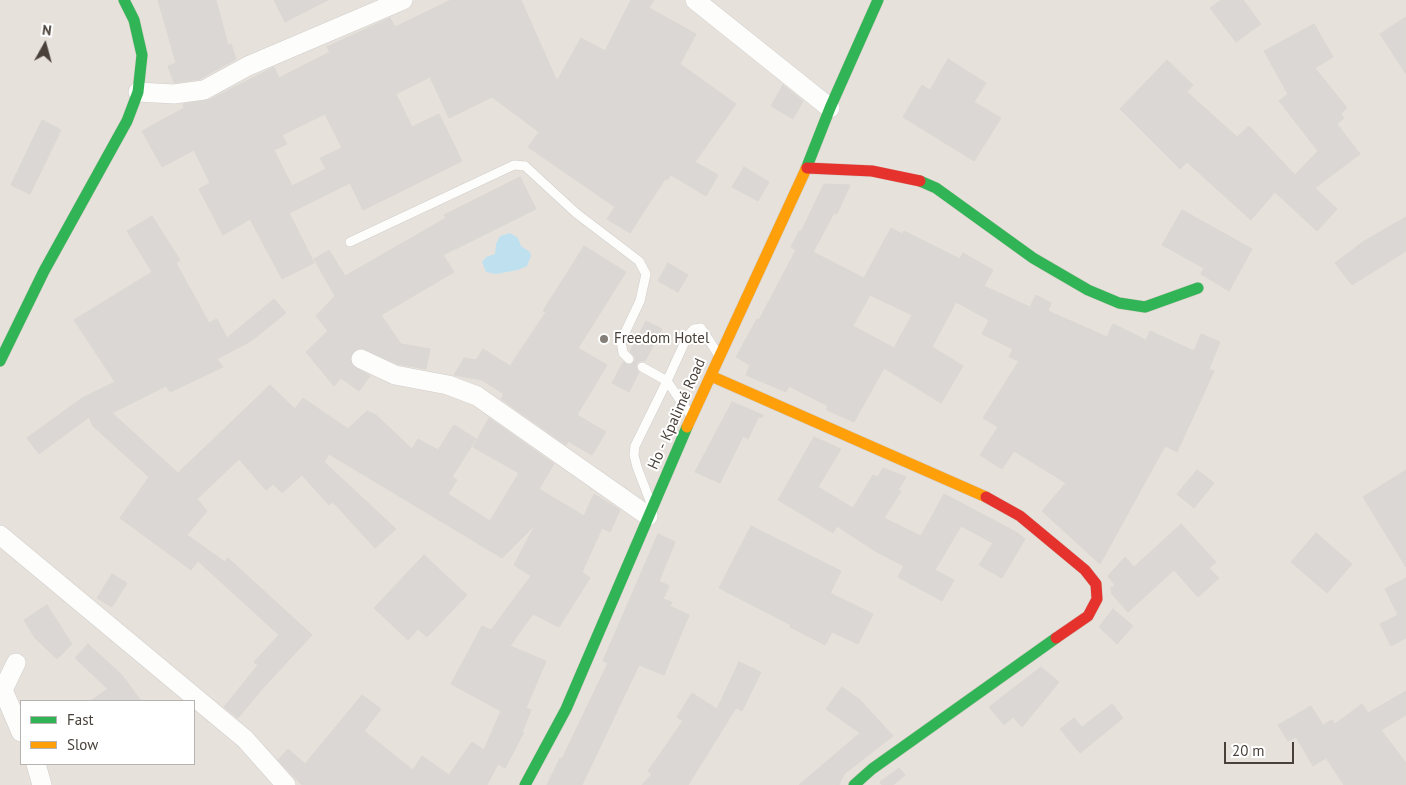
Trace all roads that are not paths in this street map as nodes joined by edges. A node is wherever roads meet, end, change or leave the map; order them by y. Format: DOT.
graph roads {
  1 [pos="124,0"];
  2 [pos="403,0"];
  3 [pos="695,0"];
  4 [pos="878,0"];
  5 [pos="138,92"];
  6 [pos="830,108"];
  7 [pos="807,168"];
  8 [pos="350,242"];
  9 [pos="1198,288"];
  10 [pos="720,356"];
  11 [pos="362,359"];
  12 [pos="629,359"];
  13 [pos="0,361"];
  14 [pos="642,367"];
  15 [pos="711,376"];
  16 [pos="667,381"];
  17 [pos="692,417"];
  18 [pos="650,511"];
  19 [pos="0,535"];
  20 [pos="16,663"];
  21 [pos="20,730"];
  22 [pos="36,765"];
  23 [pos="42,785"];
  24 [pos="286,785"];
  25 [pos="525,785"];
  26 [pos="854,785"];
  1 -- 5 [label="street"];
  2 -- 5 [label="street"];
  3 -- 6 [label="street"];
  4 -- 6 [label="street, Ho - Kpalimé Road"];
  5 -- 13 [label="street"];
  6 -- 7 [label="street, Ho - Kpalimé Road"];
  7 -- 9 [label="street"];
  7 -- 10 [label="street, Ho - Kpalimé Road"];
  8 -- 12 [label="lane"];
  10 -- 15 [label="street, Ho - Kpalimé Road"];
  10 -- 16 [label="lane"];
  11 -- 18 [label="street"];
  14 -- 16 [label="lane"];
  15 -- 17 [label="street, Ho - Kpalimé Road"];
  15 -- 26 [label="street"];
  16 -- 17 [label="lane"];
  16 -- 18 [label="lane"];
  17 -- 18 [label="street, Ho - Kpalimé Road"];
  18 -- 25 [label="street, Ho - Kpalimé Road"];
  19 -- 24 [label="street"];
  20 -- 21 [label="street"];
  22 -- 23 [label="street"];
}
